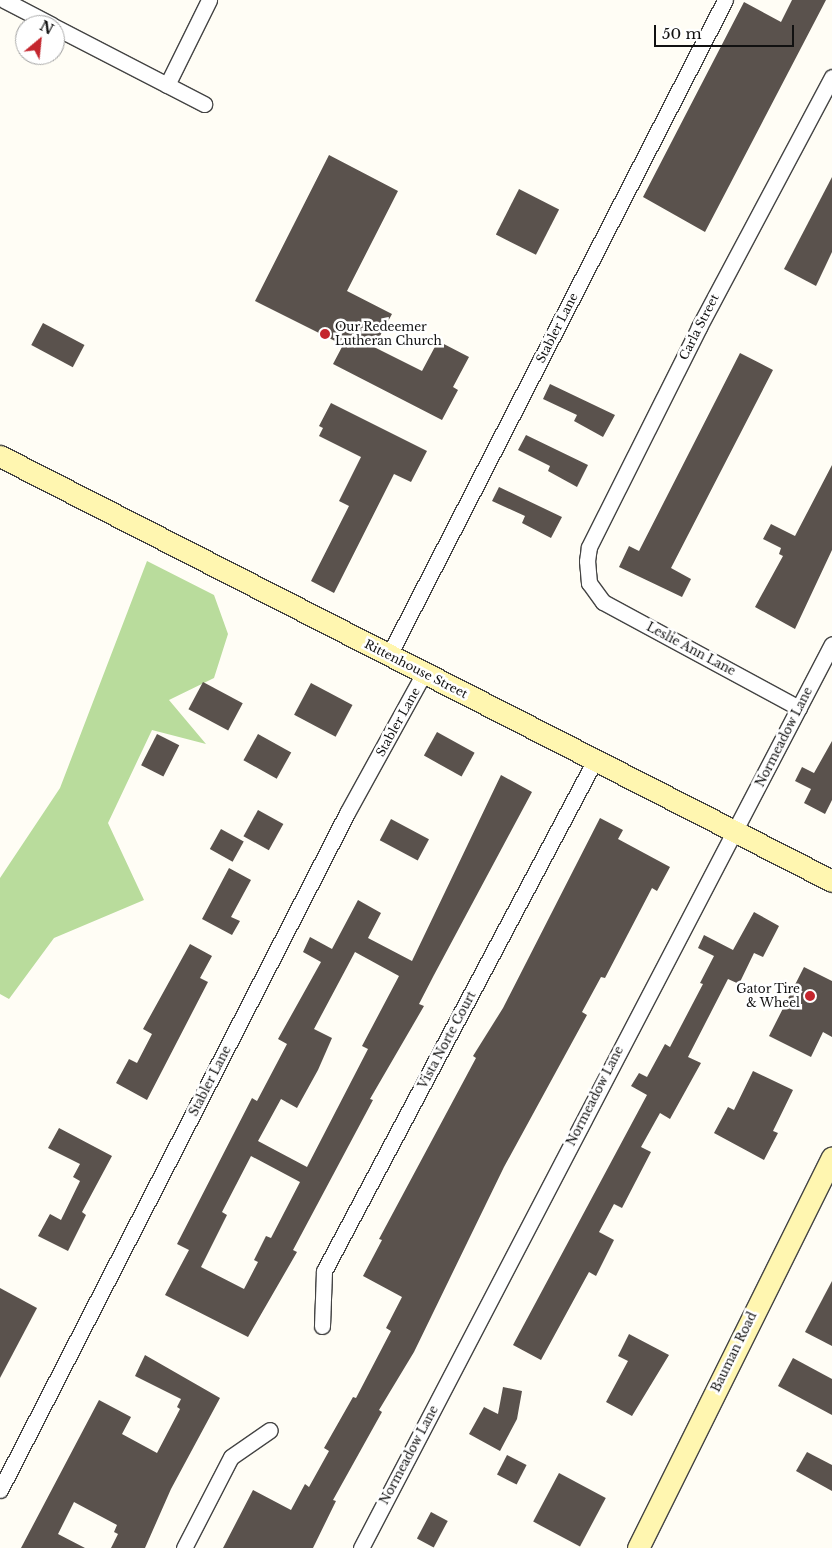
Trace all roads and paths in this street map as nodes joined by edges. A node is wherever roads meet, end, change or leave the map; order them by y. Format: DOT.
graph roads {
  1 [pos="4,0"];
  2 [pos="209,0"];
  3 [pos="725,0"];
  4 [pos="32,15"];
  5 [pos="65,32"];
  6 [pos="832,77"];
  7 [pos="167,85"];
  8 [pos="204,104"];
  9 [pos="0,456"];
  10 [pos="589,583"];
  11 [pos="832,644"];
  12 [pos="389,655"];
  13 [pos="424,673"];
  14 [pos="799,708"];
  15 [pos="595,760"];
  16 [pos="734,832"];
  17 [pos="832,881"];
  18 [pos="832,1158"];
  19 [pos="322,1326"];
  20 [pos="270,1430"];
  21 [pos="0,1490"];
  22 [pos="184,1548"];
  23 [pos="360,1548"];
  24 [pos="638,1548"];
  1 -- 4 [label="street"];
  2 -- 7 [label="street"];
  3 -- 12 [label="street, Stabler Lane"];
  5 -- 7 [label="street"];
  6 -- 10 [label="street, Carla Street"];
  7 -- 8 [label="street"];
  9 -- 12 [label="street, Rittenhouse Street"];
  10 -- 14 [label="street, Leslie Ann Lane"];
  11 -- 14 [label="street, Normeadow Lane"];
  12 -- 13 [label="street, Rittenhouse Street"];
  13 -- 15 [label="street, Rittenhouse Street"];
  13 -- 21 [label="street, Stabler Lane"];
  14 -- 16 [label="street, Normeadow Lane"];
  15 -- 16 [label="street, Rittenhouse Street"];
  15 -- 19 [label="street, Vista Norte Court"];
  16 -- 17 [label="street, Rittenhouse Street"];
  16 -- 23 [label="street, Normeadow Lane"];
  18 -- 24 [label="street, Bauman Road"];
  20 -- 22 [label="street"];
}
